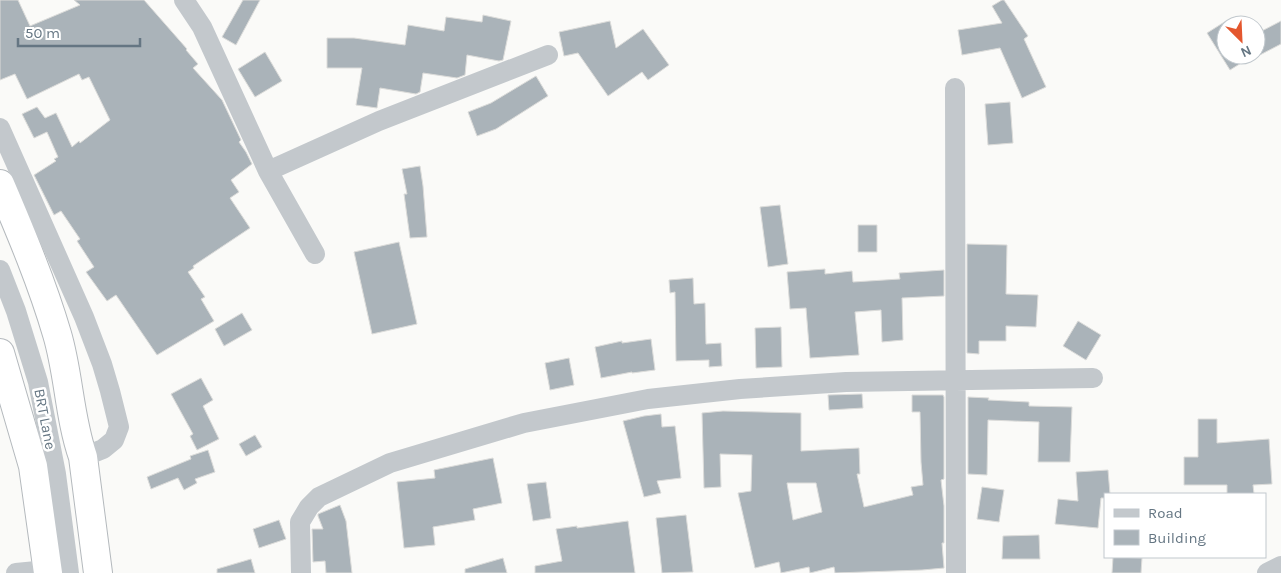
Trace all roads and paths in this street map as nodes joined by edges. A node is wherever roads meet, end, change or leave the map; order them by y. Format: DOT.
graph roads {
  1 [pos="184,0"];
  2 [pos="548,55"];
  3 [pos="955,88"];
  4 [pos="0,128"];
  5 [pos="268,171"];
  6 [pos="0,184"];
  7 [pos="315,254"];
  8 [pos="0,270"];
  9 [pos="0,353"];
  10 [pos="1093,378"];
  11 [pos="955,380"];
  12 [pos="83,457"];
  13 [pos="1281,566"];
  14 [pos="97,567"];
  15 [pos="58,570"];
  16 [pos="16,573"];
  17 [pos="301,573"];
  18 [pos="956,573"];
  19 [pos="1267,573"];
  1 -- 5 [label="street"];
  2 -- 5 [label="street"];
  3 -- 11 [label="street"];
  4 -- 12 [label="street"];
  5 -- 7 [label="street"];
  6 -- 12 [label="highway"];
  8 -- 15 [label="street, BRT Lane"];
  9 -- 15 [label="highway"];
  10 -- 11 [label="street"];
  11 -- 17 [label="street"];
  11 -- 18 [label="street"];
  12 -- 14 [label="highway"];
  13 -- 19 [label="street"];
  15 -- 16 [label="street"];
}
